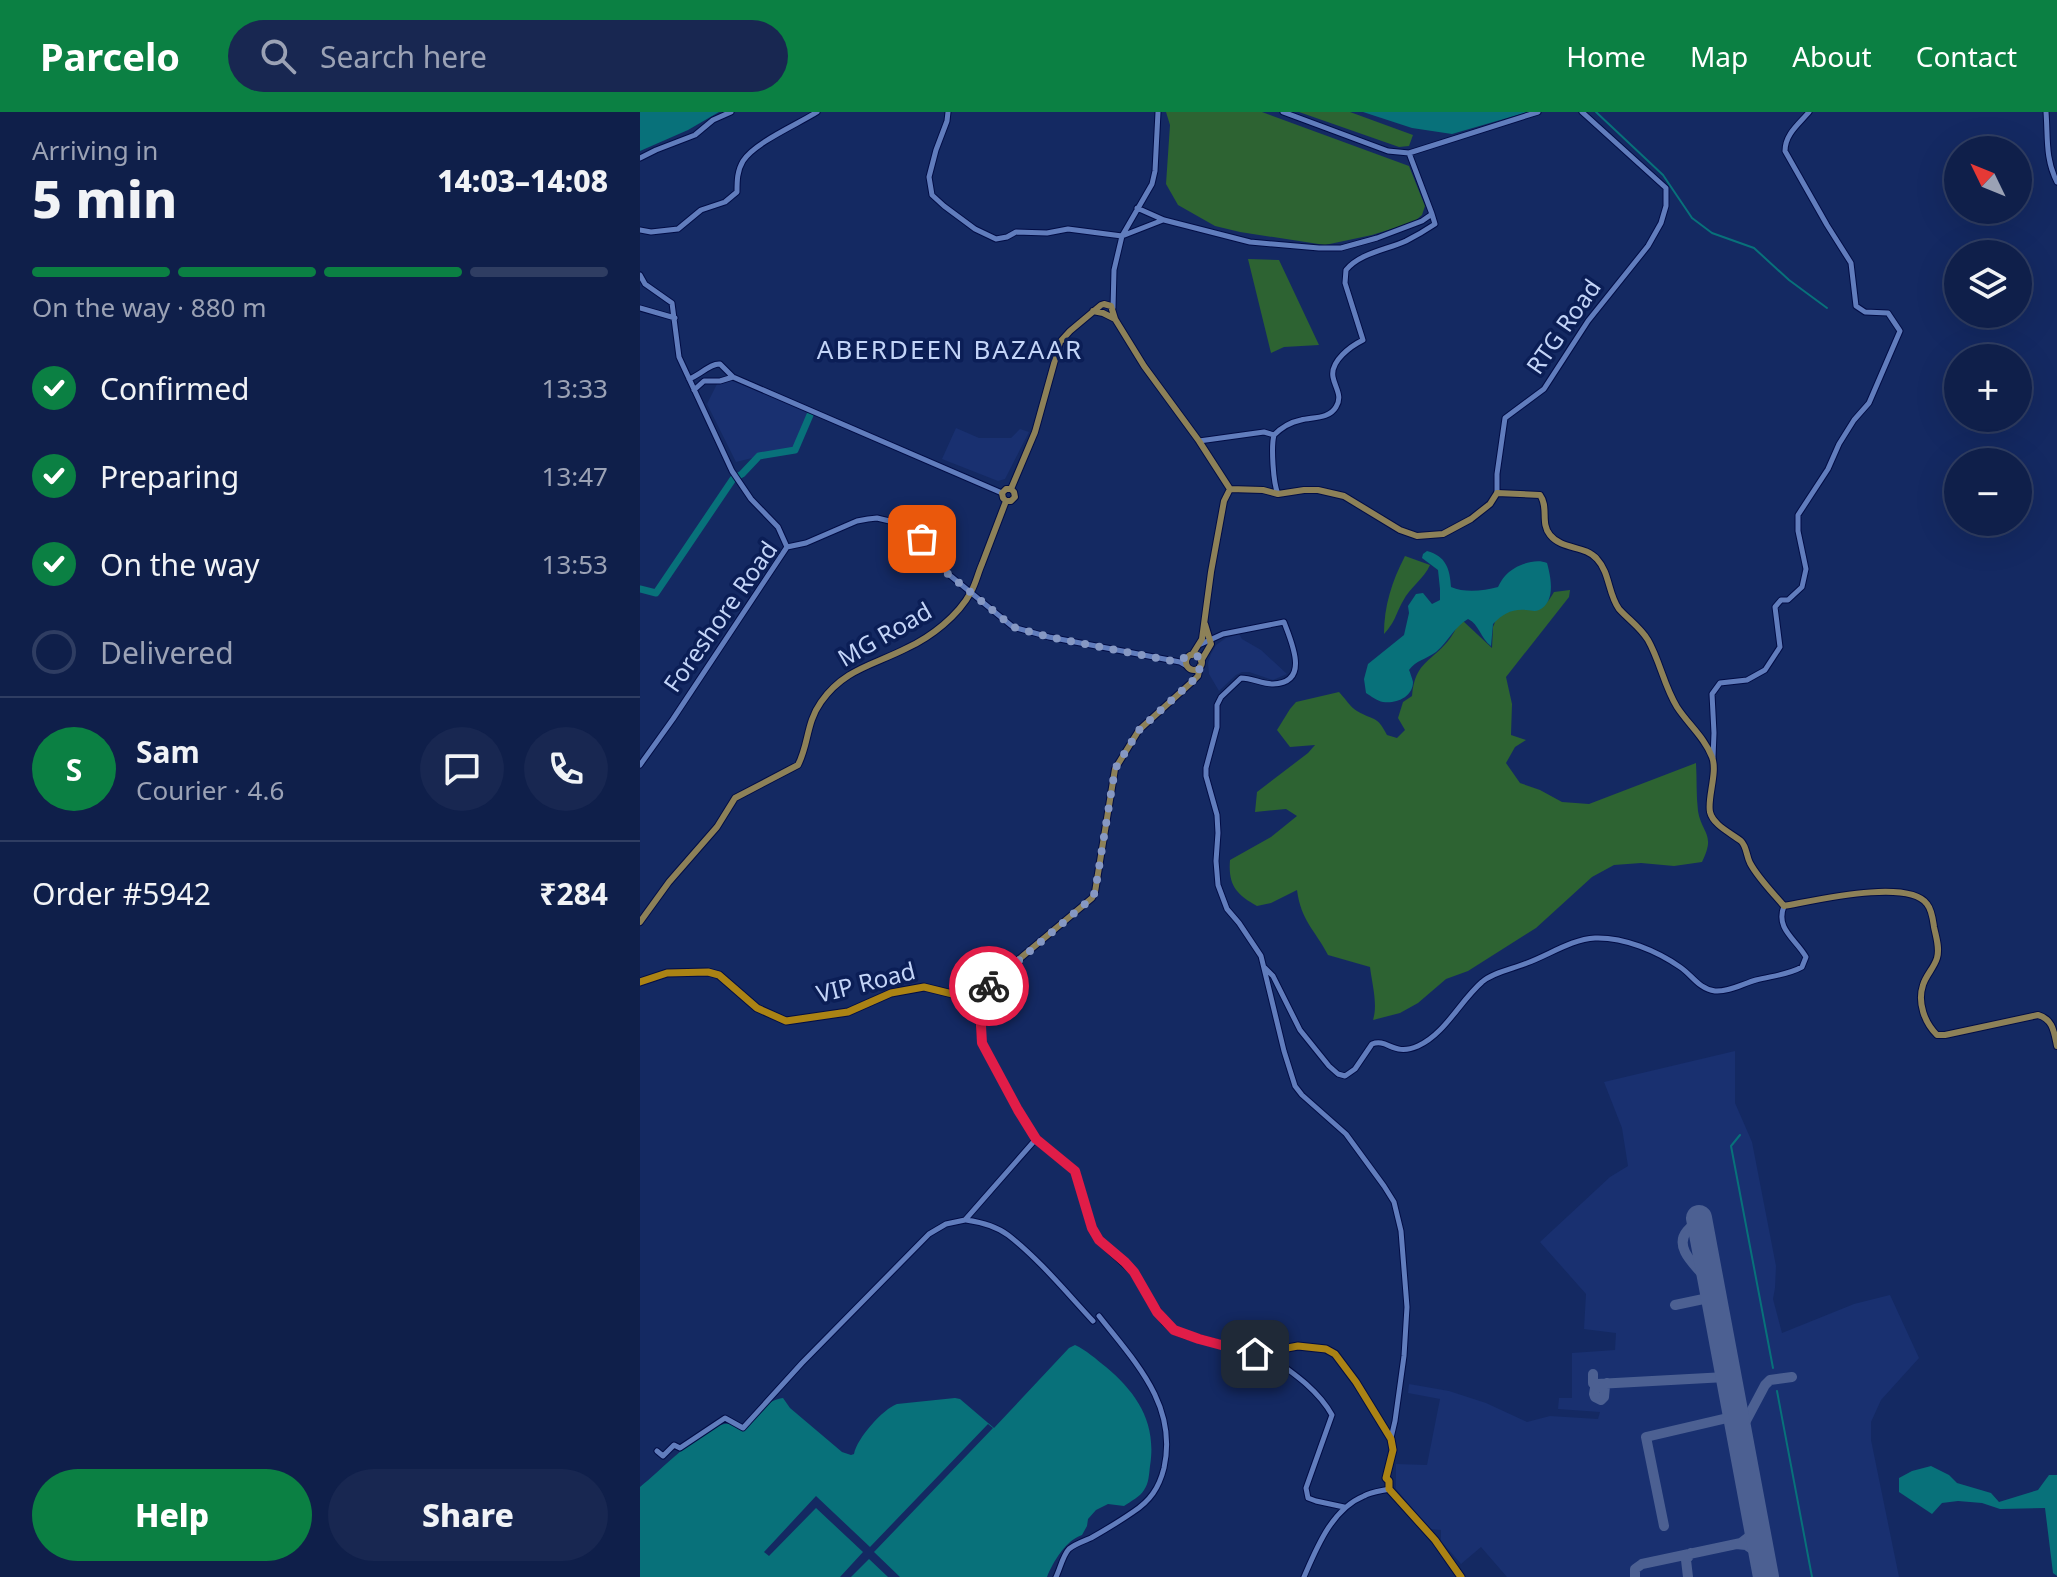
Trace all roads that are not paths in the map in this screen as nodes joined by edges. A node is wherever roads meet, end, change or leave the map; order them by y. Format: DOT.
graph roads {
  1 [pos="731,112"];
  2 [pos="817,112"];
  3 [pos="948,112"];
  4 [pos="1158,112"];
  5 [pos="1283,112"];
  6 [pos="1538,112"];
  7 [pos="1582,112"];
  8 [pos="1809,112"];
  9 [pos="2046,112"];
  10 [pos="1409,153"];
  11 [pos="640,158"];
  12 [pos="2057,182"];
  13 [pos="1137,208"];
  14 [pos="1432,214"];
  15 [pos="1164,220"];
  16 [pos="640,230"];
  17 [pos="1122,236"];
  18 [pos="640,275"];
  19 [pos="1112,290"];
  20 [pos="1104,304"];
  21 [pos="640,308"];
  22 [pos="1093,311"];
  23 [pos="1110,314"];
  24 [pos="675,318"];
  25 [pos="733,377"];
  26 [pos="689,379"];
  27 [pos="694,390"];
  28 [pos="1274,435"];
  29 [pos="1199,441"];
  30 [pos="1011,489"];
  31 [pos="1230,489"];
  32 [pos="1002,493"];
  33 [pos="1497,493"];
  34 [pos="1278,494"];
  35 [pos="1006,501"];
  36 [pos="787,547"];
  37 [pos="971,593"];
  38 [pos="1204,621"];
  39 [pos="1227,633"];
  40 [pos="1210,639"];
  41 [pos="1201,644"];
  42 [pos="1209,650"];
  43 [pos="1191,655"];
  44 [pos="1173,661"];
  45 [pos="1201,664"];
  46 [pos="1188,667"];
  47 [pos="1186,687"];
  48 [pos="1713,759"];
  49 [pos="640,765"];
  50 [pos="1784,906"];
  51 [pos="640,922"];
  52 [pos="1264,968"];
  53 [pos="640,982"];
  54 [pos="981,1001"];
  55 [pos="2057,1046"];
  56 [pos="1036,1139"];
  57 [pos="965,1220"];
  58 [pos="1099,1316"];
  59 [pos="1093,1321"];
  60 [pos="1265,1353"];
  61 [pos="1391,1439"];
  62 [pos="657,1451"];
  63 [pos="1389,1489"];
  64 [pos="1344,1507"];
  65 [pos="1056,1577"];
  66 [pos="1304,1577"];
  67 [pos="1461,1577"];
  1 -- 11 [label="street"];
  2 -- 16 [label="street"];
  3 -- 17 [label="street"];
  4 -- 13 [label="street"];
  5 -- 10 [label="street"];
  6 -- 10 [label="street"];
  7 -- 33 [label="street, RTG Road"];
  8 -- 48 [label="street"];
  9 -- 12 [label="street"];
  10 -- 14 [label="street"];
  13 -- 15 [label="street"];
  13 -- 17 [label="street"];
  14 -- 15 [label="street"];
  14 -- 28 [label="street"];
  15 -- 17 [label="street"];
  17 -- 19 [label="street"];
  18 -- 24 [label="street"];
  19 -- 20 [label="street"];
  19 -- 23 [label="street"];
  20 -- 22 [label="main road"];
  20 -- 23 [label="main road"];
  21 -- 24 [label="street"];
  22 -- 23 [label="main road"];
  22 -- 30 [label="main road"];
  23 -- 29 [label="main road"];
  24 -- 26 [label="street"];
  25 -- 26 [label="street"];
  25 -- 27 [label="street"];
  25 -- 32 [label="street"];
  26 -- 27 [label="street"];
  27 -- 36 [label="street"];
  28 -- 29 [label="street"];
  28 -- 34 [label="street"];
  29 -- 31 [label="main road"];
  30 -- 32 [label="main road"];
  30 -- 35 [label="main road"];
  31 -- 34 [label="main road"];
  31 -- 38 [label="main road"];
  32 -- 35 [label="main road"];
  33 -- 34 [label="main road"];
  33 -- 48 [label="main road"];
  35 -- 37 [label="main road"];
  36 -- 37 [label="street, Foreshore Road"];
  36 -- 49 [label="street, Foreshore Road"];
  37 -- 44 [label="street, Foreshore Road"];
  37 -- 51 [label="main road, MG Road"];
  38 -- 40 [label="main road"];
  38 -- 41 [label="main road"];
  39 -- 40 [label="street"];
  39 -- 42 [label="street"];
  39 -- 52 [label="street"];
  40 -- 41 [label="street"];
  40 -- 42 [label="main road"];
  41 -- 42 [label="main road"];
  41 -- 43 [label="main road"];
  42 -- 45 [label="main road"];
  43 -- 44 [label="street"];
  43 -- 45 [label="main road"];
  43 -- 46 [label="main road"];
  44 -- 46 [label="street, Foreshore Road"];
  45 -- 46 [label="main road"];
  45 -- 47 [label="main road"];
  46 -- 47 [label="main road"];
  47 -- 54 [label="main road"];
  48 -- 50 [label="main road"];
  50 -- 52 [label="street"];
  50 -- 55 [label="main road"];
  52 -- 61 [label="street"];
  53 -- 54 [label="highway, VIP Road"];
  54 -- 56 [label="highway"];
  56 -- 57 [label="street"];
  56 -- 60 [label="highway"];
  57 -- 59 [label="street"];
  57 -- 62 [label="street"];
  58 -- 65 [label="street"];
  60 -- 61 [label="highway"];
  60 -- 64 [label="street"];
  61 -- 63 [label="highway"];
  63 -- 64 [label="street"];
  63 -- 67 [label="highway"];
  64 -- 66 [label="street"];
}
